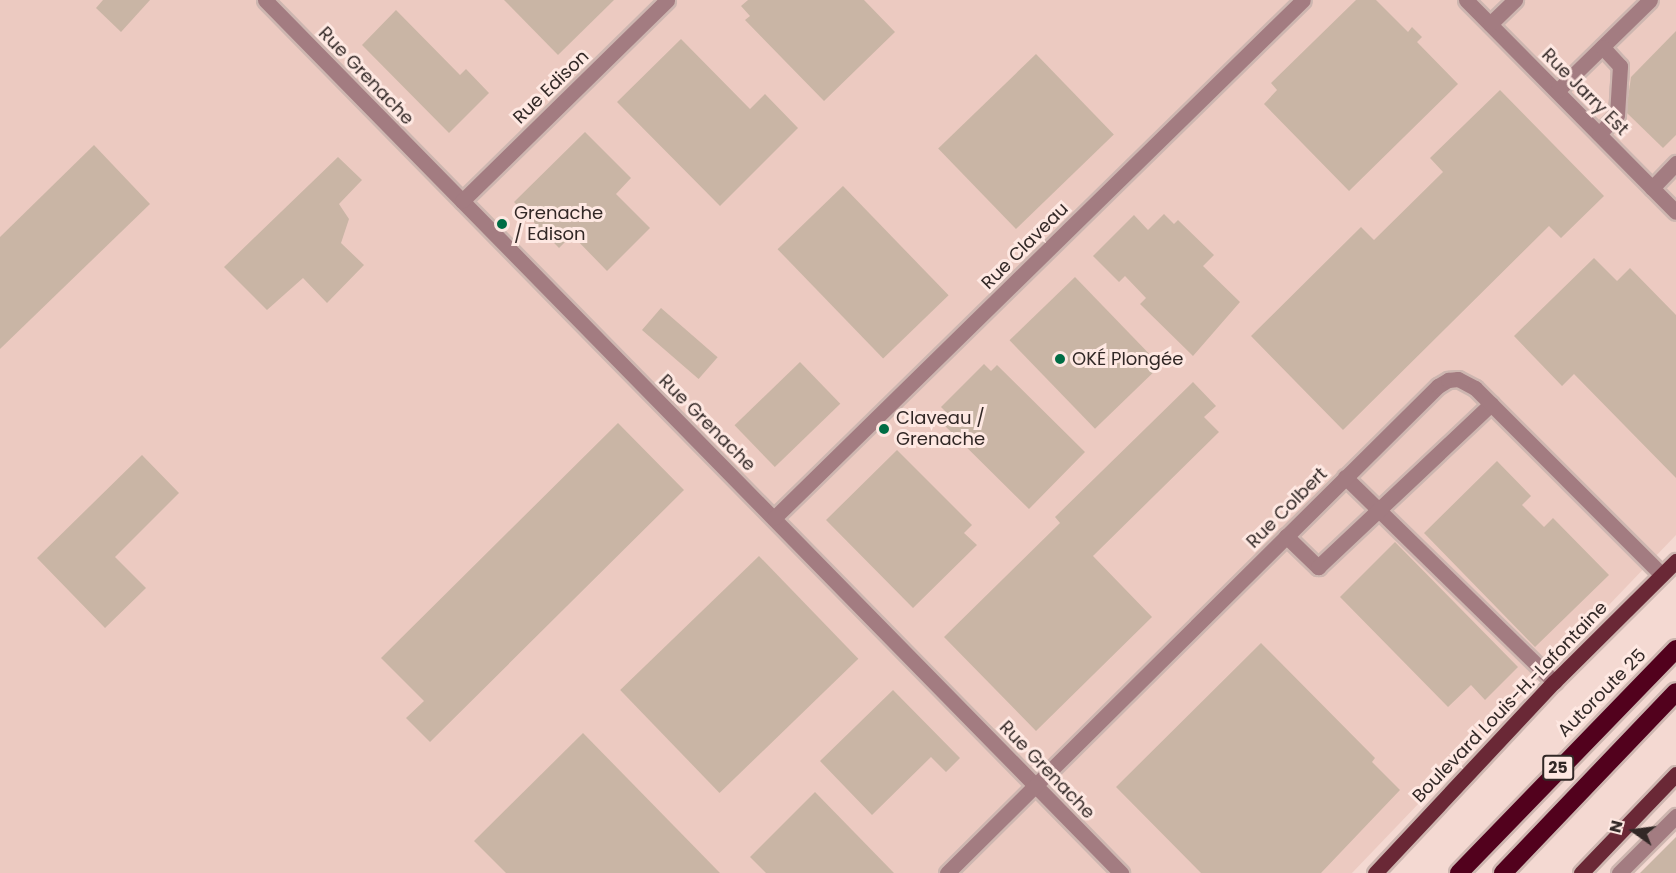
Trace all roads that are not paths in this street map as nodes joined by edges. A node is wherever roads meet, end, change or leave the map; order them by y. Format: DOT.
graph roads {
  1 [pos="265,0"];
  2 [pos="668,0"];
  3 [pos="1303,0"];
  4 [pos="1466,0"];
  5 [pos="1515,0"];
  6 [pos="1650,0"];
  7 [pos="1490,24"];
  8 [pos="1602,47"];
  9 [pos="1557,91"];
  10 [pos="1599,134"];
  11 [pos="1676,163"];
  12 [pos="1653,188"];
  13 [pos="462,201"];
  14 [pos="1676,212"];
  15 [pos="1491,404"];
  16 [pos="1345,477"];
  17 [pos="1378,511"];
  18 [pos="774,518"];
  19 [pos="1286,536"];
  20 [pos="1676,561"];
  21 [pos="1662,575"];
  22 [pos="1676,649"];
  23 [pos="1554,682"];
  24 [pos="1676,692"];
  25 [pos="1676,774"];
  26 [pos="1034,785"];
  27 [pos="1676,816"];
  28 [pos="947,873"];
  29 [pos="1121,873"];
  30 [pos="1375,873"];
  31 [pos="1459,873"];
  32 [pos="1503,873"];
  33 [pos="1581,873"];
  34 [pos="1620,873"];
  1 -- 13 [label="street, Rue Grenache"];
  2 -- 13 [label="street, Rue Edison"];
  3 -- 18 [label="street, Rue Claveau"];
  4 -- 7 [label="street, Rue Jarry Est"];
  5 -- 7 [label="street"];
  6 -- 8 [label="street"];
  7 -- 9 [label="street, Rue Jarry Est"];
  8 -- 9 [label="street"];
  8 -- 10 [label="street"];
  9 -- 10 [label="street, Rue Jarry Est"];
  10 -- 12 [label="street, Rue Jarry Est"];
  11 -- 12 [label="street"];
  12 -- 14 [label="street, Rue Jarry Est"];
  13 -- 18 [label="street, Rue Grenache"];
  15 -- 16 [label="street, Rue Colbert"];
  15 -- 17 [label="street"];
  15 -- 21 [label="street, Rue Colbert"];
  16 -- 17 [label="street"];
  16 -- 19 [label="street, Rue Colbert"];
  17 -- 19 [label="street"];
  17 -- 23 [label="street"];
  18 -- 26 [label="street, Rue Grenache"];
  19 -- 26 [label="street, Rue Colbert"];
  20 -- 21 [label="main road, Boulevard Louis-H.-Lafontaine"];
  21 -- 23 [label="main road, Boulevard Louis-H.-Lafontaine"];
  22 -- 31 [label="highway, Autoroute 25 / 25"];
  23 -- 30 [label="main road, Boulevard Louis-H.-Lafontaine"];
  24 -- 32 [label="highway, 25"];
  25 -- 33 [label="main road"];
  26 -- 28 [label="street, Rue Colbert"];
  26 -- 29 [label="street, Rue Grenache"];
  27 -- 34 [label="street"];
}
